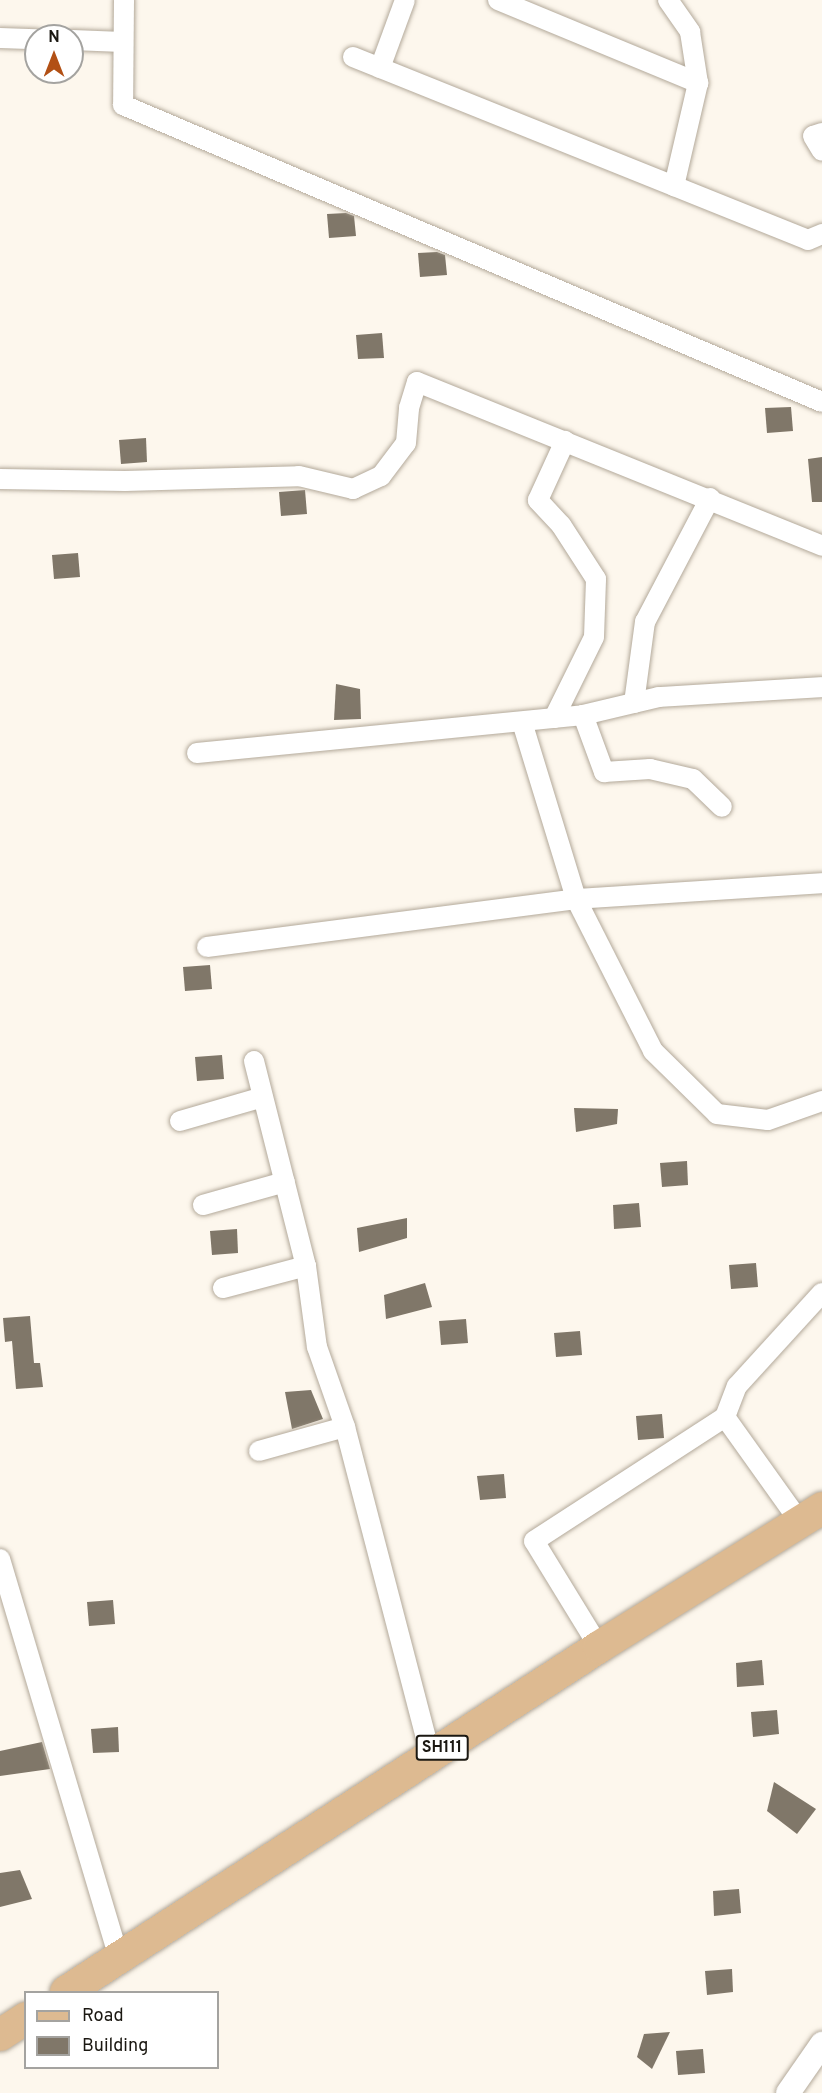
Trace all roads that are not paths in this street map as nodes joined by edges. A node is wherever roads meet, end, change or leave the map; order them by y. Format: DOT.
graph roads {
  1 [pos="124,0"];
  2 [pos="405,0"];
  3 [pos="498,0"];
  4 [pos="668,0"];
  5 [pos="0,38"];
  6 [pos="24,39"];
  7 [pos="84,40"];
  8 [pos="123,42"];
  9 [pos="353,57"];
  10 [pos="380,68"];
  11 [pos="698,82"];
  12 [pos="822,133"];
  13 [pos="822,151"];
  14 [pos="674,186"];
  15 [pos="822,234"];
  16 [pos="822,402"];
  17 [pos="565,441"];
  18 [pos="0,479"];
  19 [pos="710,498"];
  20 [pos="822,546"];
  21 [pos="822,687"];
  22 [pos="634,703"];
  23 [pos="583,715"];
  24 [pos="554,718"];
  25 [pos="522,722"];
  26 [pos="197,753"];
  27 [pos="722,807"];
  28 [pos="822,883"];
  29 [pos="576,899"];
  30 [pos="207,947"];
  31 [pos="254,1061"];
  32 [pos="263,1097"];
  33 [pos="822,1101"];
  34 [pos="180,1121"];
  35 [pos="285,1182"];
  36 [pos="203,1205"];
  37 [pos="306,1266"];
  38 [pos="223,1288"];
  39 [pos="822,1293"];
  40 [pos="725,1417"];
  41 [pos="345,1427"];
  42 [pos="259,1451"];
  43 [pos="811,1515"];
  44 [pos="0,1559"];
  45 [pos="599,1647"];
  46 [pos="430,1756"];
  47 [pos="119,1958"];
  48 [pos="68,1991"];
  49 [pos="24,2019"];
  50 [pos="0,2035"];
  51 [pos="822,2044"];
  52 [pos="788,2093"];
  1 -- 8 [label="street"];
  2 -- 10 [label="street"];
  3 -- 11 [label="street"];
  4 -- 11 [label="street"];
  5 -- 6 [label="street"];
  7 -- 8 [label="street"];
  8 -- 16 [label="street"];
  9 -- 10 [label="street"];
  10 -- 14 [label="street"];
  11 -- 14 [label="street"];
  12 -- 13 [label="street"];
  14 -- 15 [label="street"];
  17 -- 18 [label="street"];
  17 -- 19 [label="street"];
  17 -- 24 [label="street"];
  19 -- 20 [label="street"];
  19 -- 22 [label="street"];
  21 -- 22 [label="street"];
  22 -- 23 [label="street"];
  23 -- 24 [label="street"];
  23 -- 27 [label="street"];
  24 -- 25 [label="street"];
  25 -- 26 [label="street"];
  25 -- 29 [label="street"];
  28 -- 29 [label="street"];
  29 -- 30 [label="street"];
  29 -- 33 [label="street"];
  31 -- 32 [label="street"];
  32 -- 34 [label="street"];
  32 -- 35 [label="street"];
  35 -- 36 [label="street"];
  35 -- 37 [label="street"];
  37 -- 38 [label="street"];
  37 -- 41 [label="street"];
  39 -- 40 [label="street"];
  40 -- 43 [label="street"];
  40 -- 45 [label="street"];
  41 -- 42 [label="street"];
  41 -- 46 [label="street"];
  43 -- 45 [label="main road, SH111"];
  44 -- 47 [label="street"];
  45 -- 46 [label="main road, SH111"];
  46 -- 47 [label="main road, SH111"];
  47 -- 48 [label="main road, SH111"];
  49 -- 50 [label="main road"];
  51 -- 52 [label="street"];
}
